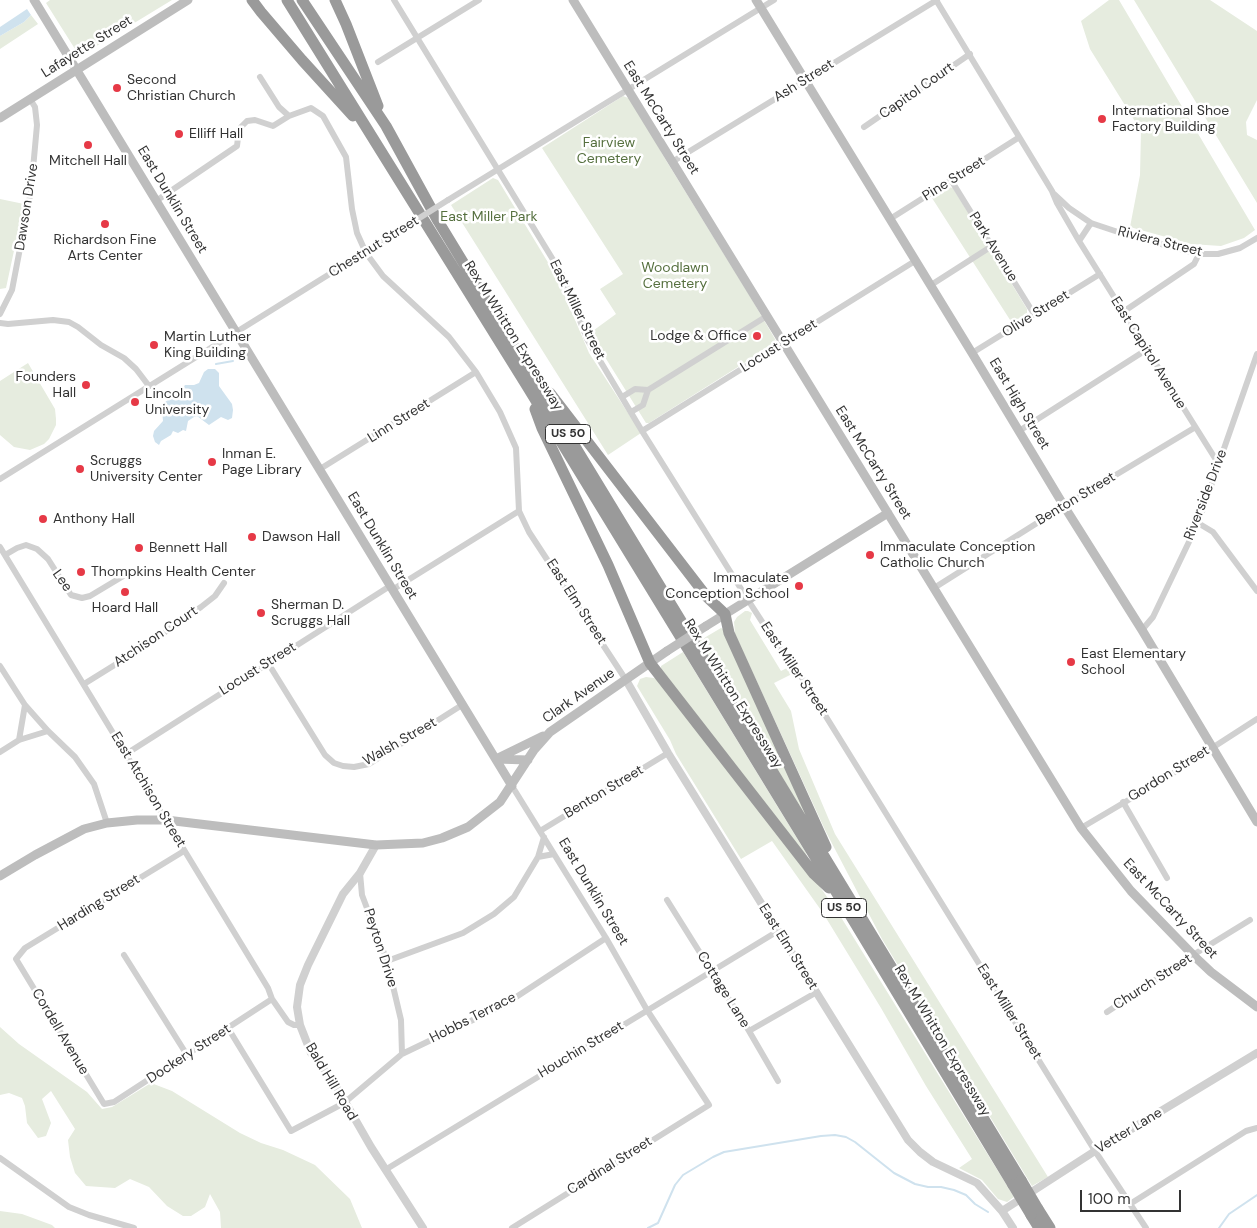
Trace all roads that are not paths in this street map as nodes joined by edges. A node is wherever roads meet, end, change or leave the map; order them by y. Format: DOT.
graph roads {
  1 [pos="34,0"];
  2 [pos="188,0"];
  3 [pos="252,0"];
  4 [pos="287,0"];
  5 [pos="302,0"];
  6 [pos="335,0"];
  7 [pos="394,0"];
  8 [pos="479,0"];
  9 [pos="573,0"];
  10 [pos="774,0"];
  11 [pos="937,0"];
  12 [pos="759,4"];
  13 [pos="417,38"];
  14 [pos="970,54"];
  15 [pos="378,62"];
  16 [pos="76,70"];
  17 [pos="260,77"];
  18 [pos="806,80"];
  19 [pos="628,89"];
  20 [pos="30,99"];
  21 [pos="289,116"];
  22 [pos="0,118"];
  23 [pos="386,126"];
  24 [pos="864,127"];
  25 [pos="372,137"];
  26 [pos="1018,138"];
  27 [pos="672,162"];
  28 [pos="498,170"];
  29 [pos="951,180"];
  30 [pos="1052,191"];
  31 [pos="156,201"];
  32 [pos="890,219"];
  33 [pos="1091,223"];
  34 [pos="1257,238"];
  35 [pos="1079,241"];
  36 [pos="992,246"];
  37 [pos="366,252"];
  38 [pos="1199,254"];
  39 [pos="915,262"];
  40 [pos="1100,274"];
  41 [pos="931,286"];
  42 [pos="1123,312"];
  43 [pos="0,314"];
  44 [pos="1034,314"];
  45 [pos="767,316"];
  46 [pos="0,323"];
  47 [pos="236,332"];
  48 [pos="783,343"];
  49 [pos="1146,350"];
  50 [pos="972,353"];
  51 [pos="1257,354"];
  52 [pos="522,359"];
  53 [pos="476,372"];
  54 [pos="149,386"];
  55 [pos="527,386"];
  56 [pos="648,390"];
  57 [pos="622,397"];
  58 [pos="631,412"];
  59 [pos="1194,428"];
  60 [pos="642,431"];
  61 [pos="1019,431"];
  62 [pos="1218,463"];
  63 [pos="320,470"];
  64 [pos="0,479"];
  65 [pos="1064,506"];
  66 [pos="519,511"];
  67 [pos="888,513"];
  68 [pos="1198,522"];
  69 [pos="0,548"];
  70 [pos="5,555"];
  71 [pos="125,575"];
  72 [pos="224,583"];
  73 [pos="1256,586"];
  74 [pos="391,588"];
  75 [pos="934,588"];
  76 [pos="748,600"];
  77 [pos="725,614"];
  78 [pos="1142,630"];
  79 [pos="268,663"];
  80 [pos="650,663"];
  81 [pos="0,666"];
  82 [pos="626,680"];
  83 [pos="84,684"];
  84 [pos="25,705"];
  85 [pos="462,705"];
  86 [pos="1257,719"];
  87 [pos="48,731"];
  88 [pos="550,732"];
  89 [pos="19,740"];
  90 [pos="1212,747"];
  91 [pos="0,752"];
  92 [pos="668,753"];
  93 [pos="126,754"];
  94 [pos="496,759"];
  95 [pos="528,760"];
  96 [pos="512,786"];
  97 [pos="1123,802"];
  98 [pos="166,820"];
  99 [pos="1257,822"];
  100 [pos="107,823"];
  101 [pos="1081,828"];
  102 [pos="542,834"];
  103 [pos="376,845"];
  104 [pos="184,851"];
  105 [pos="554,854"];
  106 [pos="538,857"];
  107 [pos="360,873"];
  108 [pos="0,876"];
  109 [pos="1167,878"];
  110 [pos="842,894"];
  111 [pos="667,900"];
  112 [pos="1250,920"];
  113 [pos="778,931"];
  114 [pos="606,938"];
  115 [pos="124,955"];
  116 [pos="1193,955"];
  117 [pos="16,959"];
  118 [pos="386,961"];
  119 [pos="712,971"];
  120 [pos="817,992"];
  121 [pos="272,1000"];
  122 [pos="1257,1007"];
  123 [pos="647,1010"];
  124 [pos="1107,1012"];
  125 [pos="300,1025"];
  126 [pos="228,1028"];
  127 [pos="749,1031"];
  128 [pos="1257,1053"];
  129 [pos="402,1054"];
  130 [pos="187,1055"];
  131 [pos="778,1081"];
  132 [pos="344,1103"];
  133 [pos="104,1104"];
  134 [pos="709,1105"];
  135 [pos="1257,1128"];
  136 [pos="1095,1151"];
  137 [pos="0,1158"];
  138 [pos="385,1170"];
  139 [pos="1130,1204"];
  140 [pos="1002,1211"];
  141 [pos="1035,1212"];
  142 [pos="134,1228"];
  143 [pos="423,1228"];
  144 [pos="512,1228"];
  145 [pos="1013,1228"];
  146 [pos="1039,1228"];
  147 [pos="1050,1228"];
  148 [pos="1146,1228"];
  1 -- 16 [label="main road, East Dunklin Street"];
  2 -- 16 [label="main road, Lafayette Street"];
  3 -- 25 [label="highway"];
  4 -- 25 [label="highway, Rex M Whitton Expressway / US 50"];
  5 -- 23 [label="highway, Rex M Whitton Expressway / US 50"];
  6 -- 23 [label="highway"];
  7 -- 13 [label="street, East Miller Street"];
  8 -- 13 [label="street"];
  9 -- 19 [label="main road, East McCarty Street"];
  10 -- 12 [label="street, Chestnut Street"];
  11 -- 14 [label="street, East Capitol Avenue"];
  11 -- 18 [label="street, Ash Street"];
  12 -- 18 [label="main road, East High Street"];
  12 -- 19 [label="street, Chestnut Street"];
  13 -- 15 [label="street"];
  13 -- 28 [label="street, East Miller Street"];
  14 -- 24 [label="street, Capitol Court"];
  14 -- 26 [label="street, East Capitol Avenue"];
  16 -- 20 [label="main road, Lafayette Street"];
  16 -- 31 [label="main road, East Dunklin Street"];
  17 -- 21 [label="street"];
  18 -- 27 [label="street, Ash Street"];
  18 -- 32 [label="main road, East High Street"];
  19 -- 27 [label="main road, East McCarty Street"];
  19 -- 28 [label="street, Chestnut Street"];
  20 -- 22 [label="main road, Lafayette Street"];
  20 -- 43 [label="street, Dawson Drive"];
  21 -- 31 [label="street"];
  21 -- 37 [label="street, East Elm Street"];
  23 -- 52 [label="highway, Rex M Whitton Expressway / US 50"];
  25 -- 55 [label="highway, Rex M Whitton Expressway / US 50"];
  26 -- 29 [label="street, Pine Street"];
  26 -- 30 [label="street, East Capitol Avenue"];
  27 -- 45 [label="main road, East McCarty Street"];
  28 -- 37 [label="street, Chestnut Street, bridge"];
  28 -- 57 [label="street, East Miller Street"];
  29 -- 32 [label="street, Pine Street"];
  29 -- 36 [label="street, Park Avenue"];
  30 -- 33 [label="street, East Capitol Avenue"];
  30 -- 35 [label="street, East Capitol Avenue"];
  31 -- 47 [label="main road, East Dunklin Street"];
  32 -- 39 [label="main road, East High Street"];
  33 -- 35 [label="street"];
  33 -- 38 [label="street, Riviera Street"];
  34 -- 38 [label="street, Riviera Street"];
  35 -- 40 [label="street, East Capitol Avenue"];
  36 -- 41 [label="street"];
  36 -- 44 [label="street, Park Avenue"];
  37 -- 47 [label="street, Chestnut Street"];
  37 -- 53 [label="street, East Elm Street"];
  38 -- 42 [label="street"];
  39 -- 41 [label="main road, East High Street"];
  39 -- 48 [label="street, Locust Street"];
  40 -- 42 [label="street, East Capitol Avenue"];
  40 -- 44 [label="street, Olive Street"];
  41 -- 50 [label="main road, East High Street"];
  42 -- 49 [label="street, East Capitol Avenue"];
  44 -- 50 [label="street, Olive Street"];
  45 -- 48 [label="main road, East McCarty Street"];
  45 -- 56 [label="street"];
  46 -- 54 [label="street"];
  47 -- 54 [label="street, Chestnut Street"];
  47 -- 63 [label="main road, East Dunklin Street"];
  48 -- 60 [label="street, Locust Street"];
  48 -- 67 [label="main road, East McCarty Street"];
  49 -- 59 [label="street, East Capitol Avenue"];
  49 -- 61 [label="street"];
  50 -- 61 [label="main road, East High Street"];
  51 -- 62 [label="street, Riverside Drive"];
  52 -- 77 [label="highway"];
  52 -- 110 [label="highway, Rex M Whitton Expressway / US 50"];
  53 -- 63 [label="street, Linn Street"];
  53 -- 66 [label="street, East Elm Street"];
  54 -- 64 [label="street, Chestnut Street"];
  55 -- 80 [label="highway"];
  55 -- 110 [label="highway, Rex M Whitton Expressway / US 50"];
  56 -- 57 [label="street"];
  56 -- 58 [label="street"];
  57 -- 58 [label="street, East Miller Street"];
  58 -- 60 [label="street, East Miller Street"];
  59 -- 62 [label="street, East Capitol Avenue"];
  59 -- 65 [label="street, Benton Street"];
  60 -- 76 [label="street, East Miller Street"];
  61 -- 65 [label="main road, East High Street"];
  62 -- 68 [label="street, Riverside Drive"];
  63 -- 74 [label="main road, East Dunklin Street"];
  65 -- 75 [label="street, Benton Street"];
  65 -- 78 [label="main road, East High Street"];
  66 -- 74 [label="street, Locust Street"];
  66 -- 82 [label="street, East Elm Street"];
  67 -- 75 [label="main road, East McCarty Street"];
  67 -- 76 [label="main road, Clark Avenue"];
  68 -- 73 [label="street"];
  68 -- 78 [label="street, Riverside Drive"];
  69 -- 70 [label="street, East Atchison Street"];
  70 -- 71 [label="street, Lee"];
  70 -- 83 [label="street, East Atchison Street"];
  72 -- 83 [label="street, Atchison Court"];
  74 -- 79 [label="street, Locust Street"];
  74 -- 85 [label="main road, East Dunklin Street"];
  75 -- 101 [label="main road, East McCarty Street"];
  76 -- 77 [label="main road, Clark Avenue"];
  76 -- 136 [label="street, East Miller Street"];
  77 -- 80 [label="main road, Clark Avenue, bridge"];
  77 -- 110 [label="highway"];
  78 -- 90 [label="main road, East High Street"];
  79 -- 85 [label="street, Walsh Street"];
  79 -- 93 [label="street, Locust Street"];
  80 -- 82 [label="main road, Clark Avenue"];
  80 -- 110 [label="highway"];
  81 -- 84 [label="street"];
  82 -- 88 [label="main road, Clark Avenue"];
  82 -- 92 [label="street, East Elm Street"];
  83 -- 93 [label="street, East Atchison Street"];
  84 -- 87 [label="street"];
  84 -- 89 [label="street"];
  85 -- 94 [label="main road, East Dunklin Street"];
  86 -- 90 [label="street, Gordon Street"];
  87 -- 89 [label="street"];
  87 -- 100 [label="street"];
  88 -- 94 [label="main road"];
  88 -- 95 [label="main road, Clark Avenue"];
  89 -- 91 [label="street"];
  90 -- 97 [label="street, Gordon Street"];
  90 -- 99 [label="main road, East High Street"];
  92 -- 102 [label="street, Benton Street"];
  92 -- 113 [label="street, East Elm Street"];
  93 -- 98 [label="street, East Atchison Street"];
  94 -- 95 [label="main road"];
  94 -- 96 [label="main road, East Dunklin Street"];
  95 -- 96 [label="main road, Clark Avenue"];
  96 -- 102 [label="street, East Dunklin Street"];
  96 -- 103 [label="main road, Clark Avenue"];
  97 -- 101 [label="street, Gordon Street"];
  97 -- 109 [label="street"];
  98 -- 100 [label="main road, Clark Avenue"];
  98 -- 103 [label="main road, Clark Avenue"];
  98 -- 104 [label="street, East Atchison Street"];
  100 -- 108 [label="main road, Clark Avenue"];
  101 -- 116 [label="main road, East McCarty Street"];
  102 -- 105 [label="street, East Dunklin Street"];
  102 -- 106 [label="street"];
  103 -- 107 [label="street"];
  104 -- 117 [label="street, Harding Street"];
  104 -- 121 [label="street, East Atchison Street"];
  105 -- 106 [label="street"];
  105 -- 114 [label="street, East Dunklin Street"];
  106 -- 118 [label="street"];
  107 -- 118 [label="street, Peyton Drive"];
  107 -- 125 [label="street, Bald Hill Road"];
  110 -- 141 [label="highway, Rex M Whitton Expressway / US 50, bridge"];
  111 -- 119 [label="street, Cottage Lane"];
  112 -- 116 [label="street, Church Street"];
  113 -- 119 [label="street, Houchin Street"];
  113 -- 120 [label="street, East Elm Street"];
  114 -- 123 [label="street, East Dunklin Street"];
  114 -- 129 [label="street, Hobbs Terrace"];
  115 -- 130 [label="street"];
  116 -- 122 [label="main road, East McCarty Street"];
  116 -- 124 [label="street, Church Street"];
  117 -- 133 [label="street, Cordell Avenue"];
  118 -- 129 [label="street, Peyton Drive"];
  119 -- 123 [label="street, Houchin Street"];
  119 -- 127 [label="street, Cottage Lane"];
  120 -- 127 [label="street"];
  120 -- 140 [label="street, East Elm Street"];
  121 -- 125 [label="street, East Atchison Street"];
  121 -- 126 [label="street, Dockery Street"];
  123 -- 134 [label="street, East Dunklin Street"];
  123 -- 138 [label="street, Houchin Street"];
  125 -- 132 [label="street, Bald Hill Road"];
  126 -- 130 [label="street, Dockery Street"];
  126 -- 132 [label="street, Hobbs Terrace"];
  127 -- 131 [label="street, Cottage Lane"];
  128 -- 136 [label="street, Vetter Lane"];
  129 -- 132 [label="street, Hobbs Terrace"];
  130 -- 133 [label="street, Dockery Street"];
  132 -- 138 [label="street, Bald Hill Road"];
  134 -- 144 [label="street, Cardinal Street"];
  135 -- 139 [label="street"];
  136 -- 139 [label="street, East Miller Street"];
  136 -- 140 [label="street, Vetter Lane"];
  137 -- 142 [label="street"];
  138 -- 143 [label="street, Bald Hill Road"];
  139 -- 148 [label="street, East Miller Street"];
  140 -- 145 [label="street, East Elm Street"];
  141 -- 146 [label="highway, Rex M Whitton Expressway / US 50"];
  141 -- 147 [label="highway, Rex M Whitton Expressway / US 50"];
}
